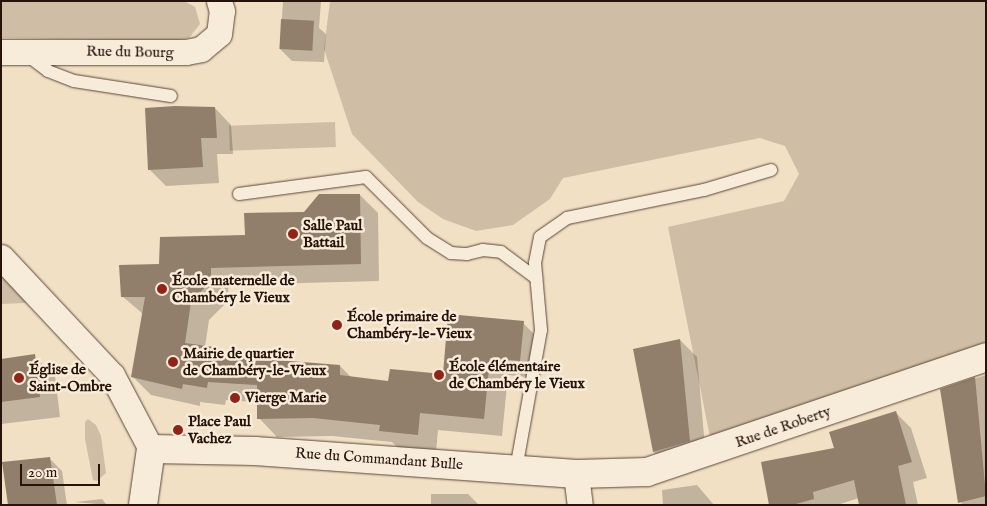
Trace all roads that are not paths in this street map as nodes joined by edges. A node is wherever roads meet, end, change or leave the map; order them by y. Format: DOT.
graph roads {
  1 [pos="219,1"];
  2 [pos="12,52"];
  3 [pos="171,96"];
  4 [pos="771,170"];
  5 [pos="239,194"];
  6 [pos="1,257"];
  7 [pos="536,278"];
  8 [pos="986,358"];
  9 [pos="151,449"];
  10 [pos="516,469"];
  11 [pos="576,474"];
  12 [pos="143,505"];
  13 [pos="580,505"];
  1 -- 2 [label="street, Rue du Bourg"];
  2 -- 3 [label="lane"];
  4 -- 7 [label="lane"];
  5 -- 7 [label="lane"];
  6 -- 9 [label="street"];
  7 -- 10 [label="lane"];
  8 -- 11 [label="street, Rue de Roberty"];
  9 -- 10 [label="street, Rue du Commandant Bulle"];
  9 -- 12 [label="street"];
  10 -- 11 [label="street, Rue du Commandant Bulle"];
  11 -- 13 [label="street"];
}
